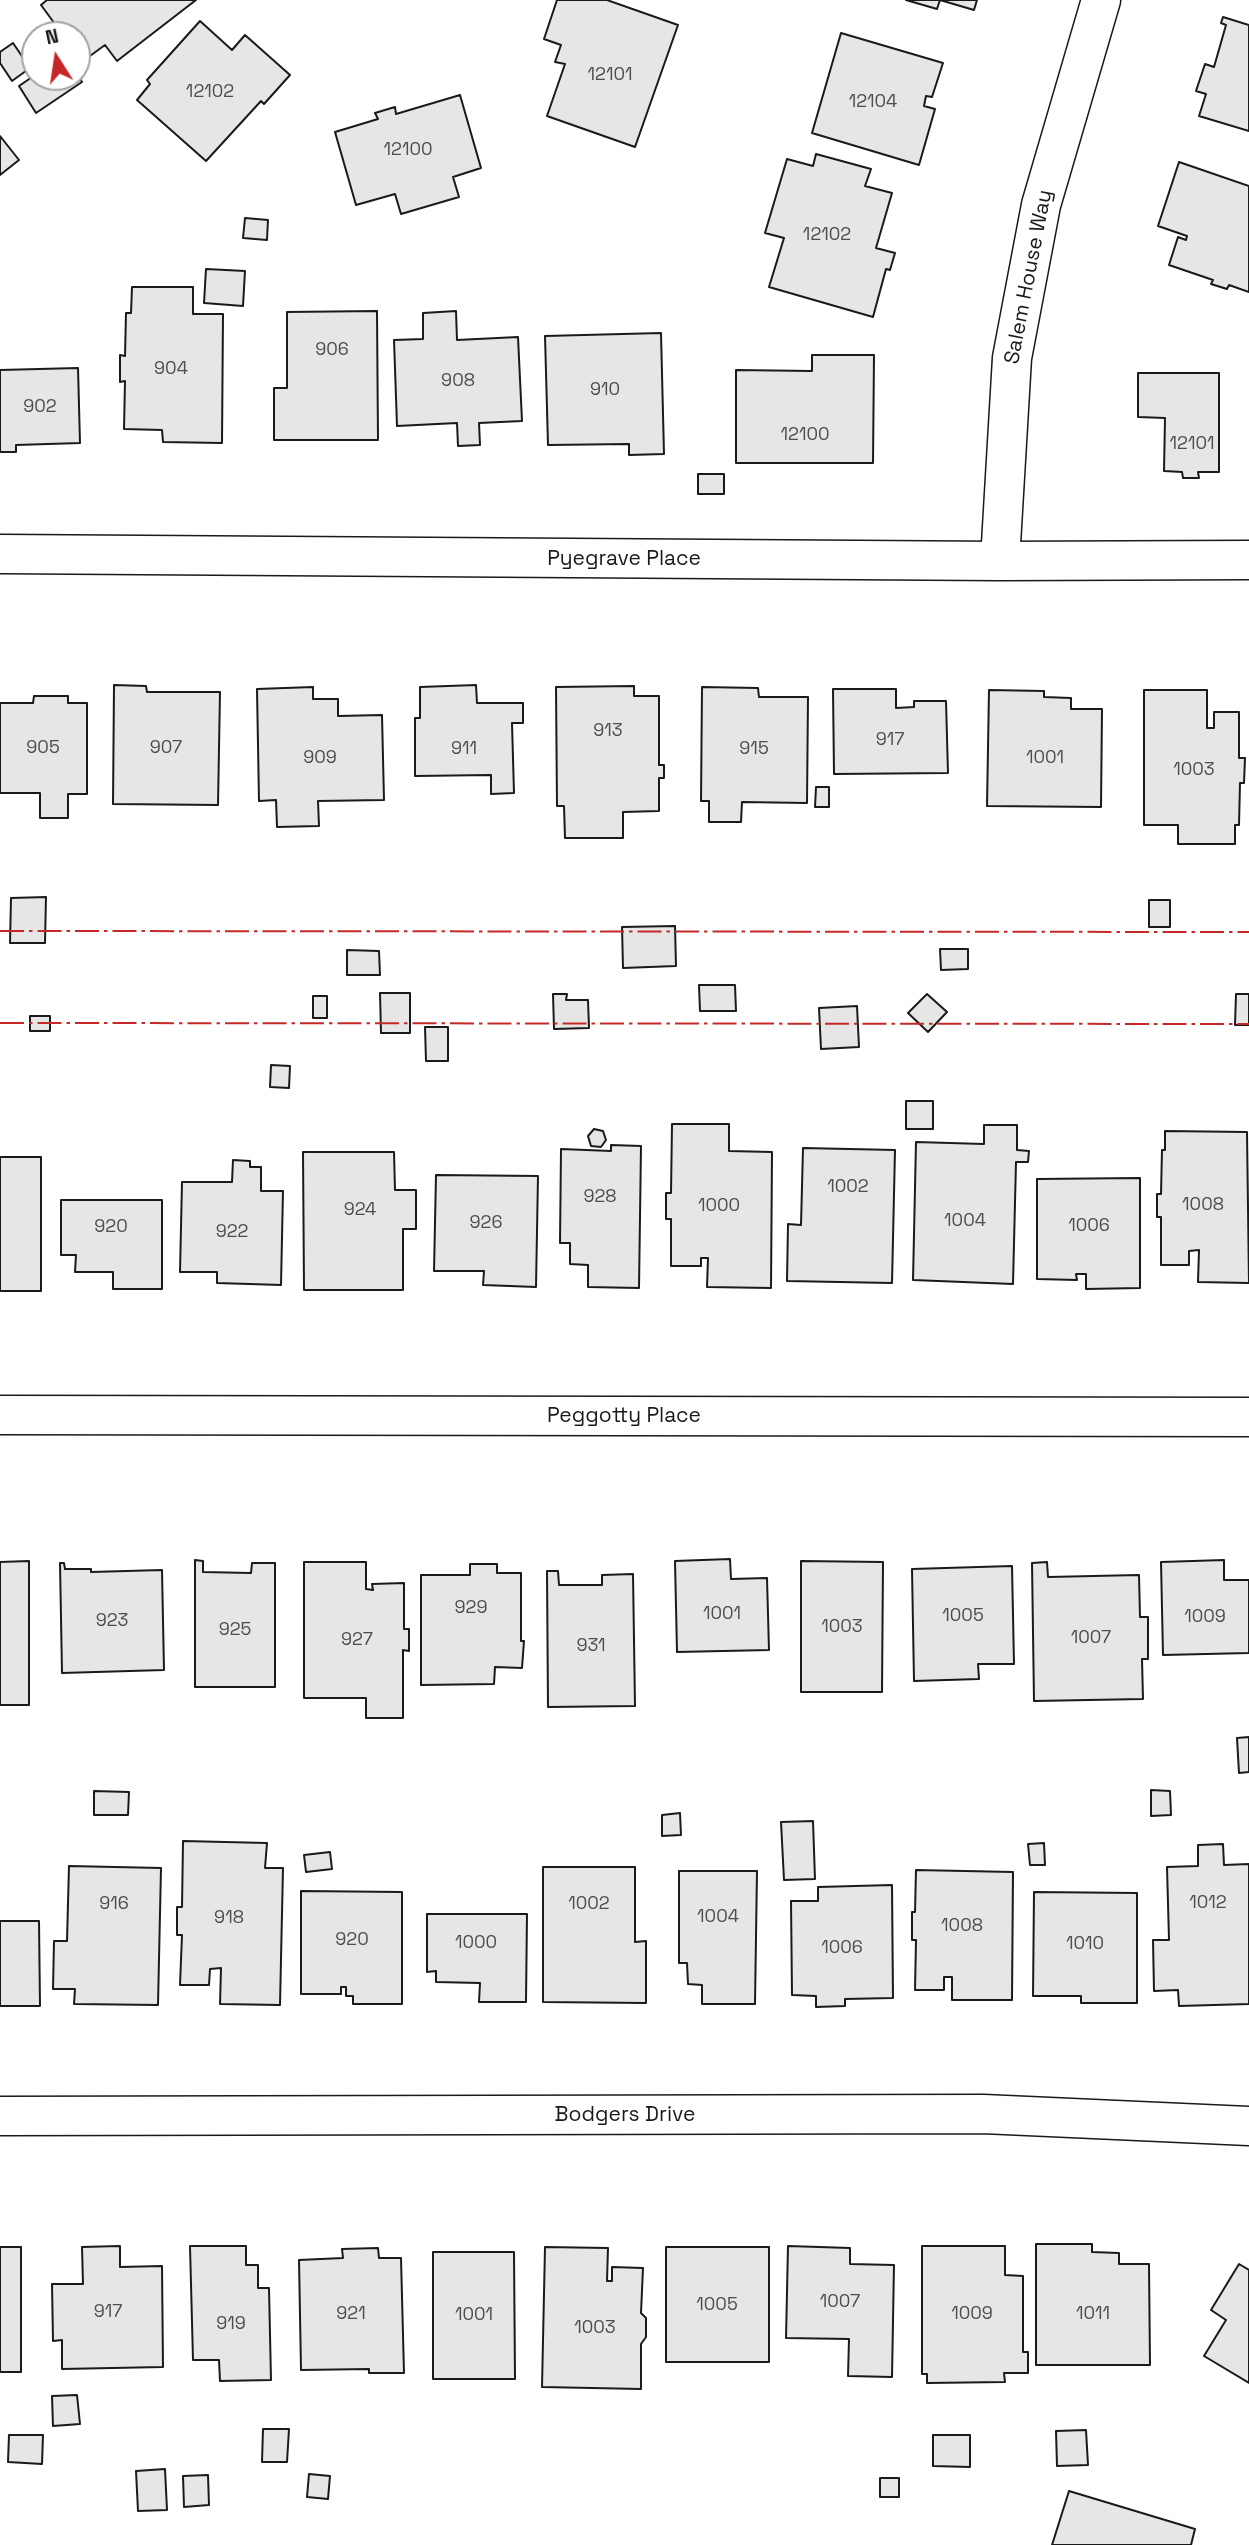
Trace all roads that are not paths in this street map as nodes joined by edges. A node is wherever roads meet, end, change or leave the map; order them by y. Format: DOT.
graph roads {
  1 [pos="1101,0"];
  2 [pos="0,554"];
  3 [pos="1249,560"];
  4 [pos="1000,561"];
  5 [pos="0,1415"];
  6 [pos="1249,1417"];
  7 [pos="0,2116"];
  8 [pos="1249,2126"];
  1 -- 4 [label="street, Salem House Way"];
  2 -- 4 [label="street, Pyegrave Place"];
  3 -- 4 [label="street, Pyegrave Place"];
  5 -- 6 [label="street, Peggotty Place"];
  7 -- 8 [label="street, Bodgers Drive"];
}
